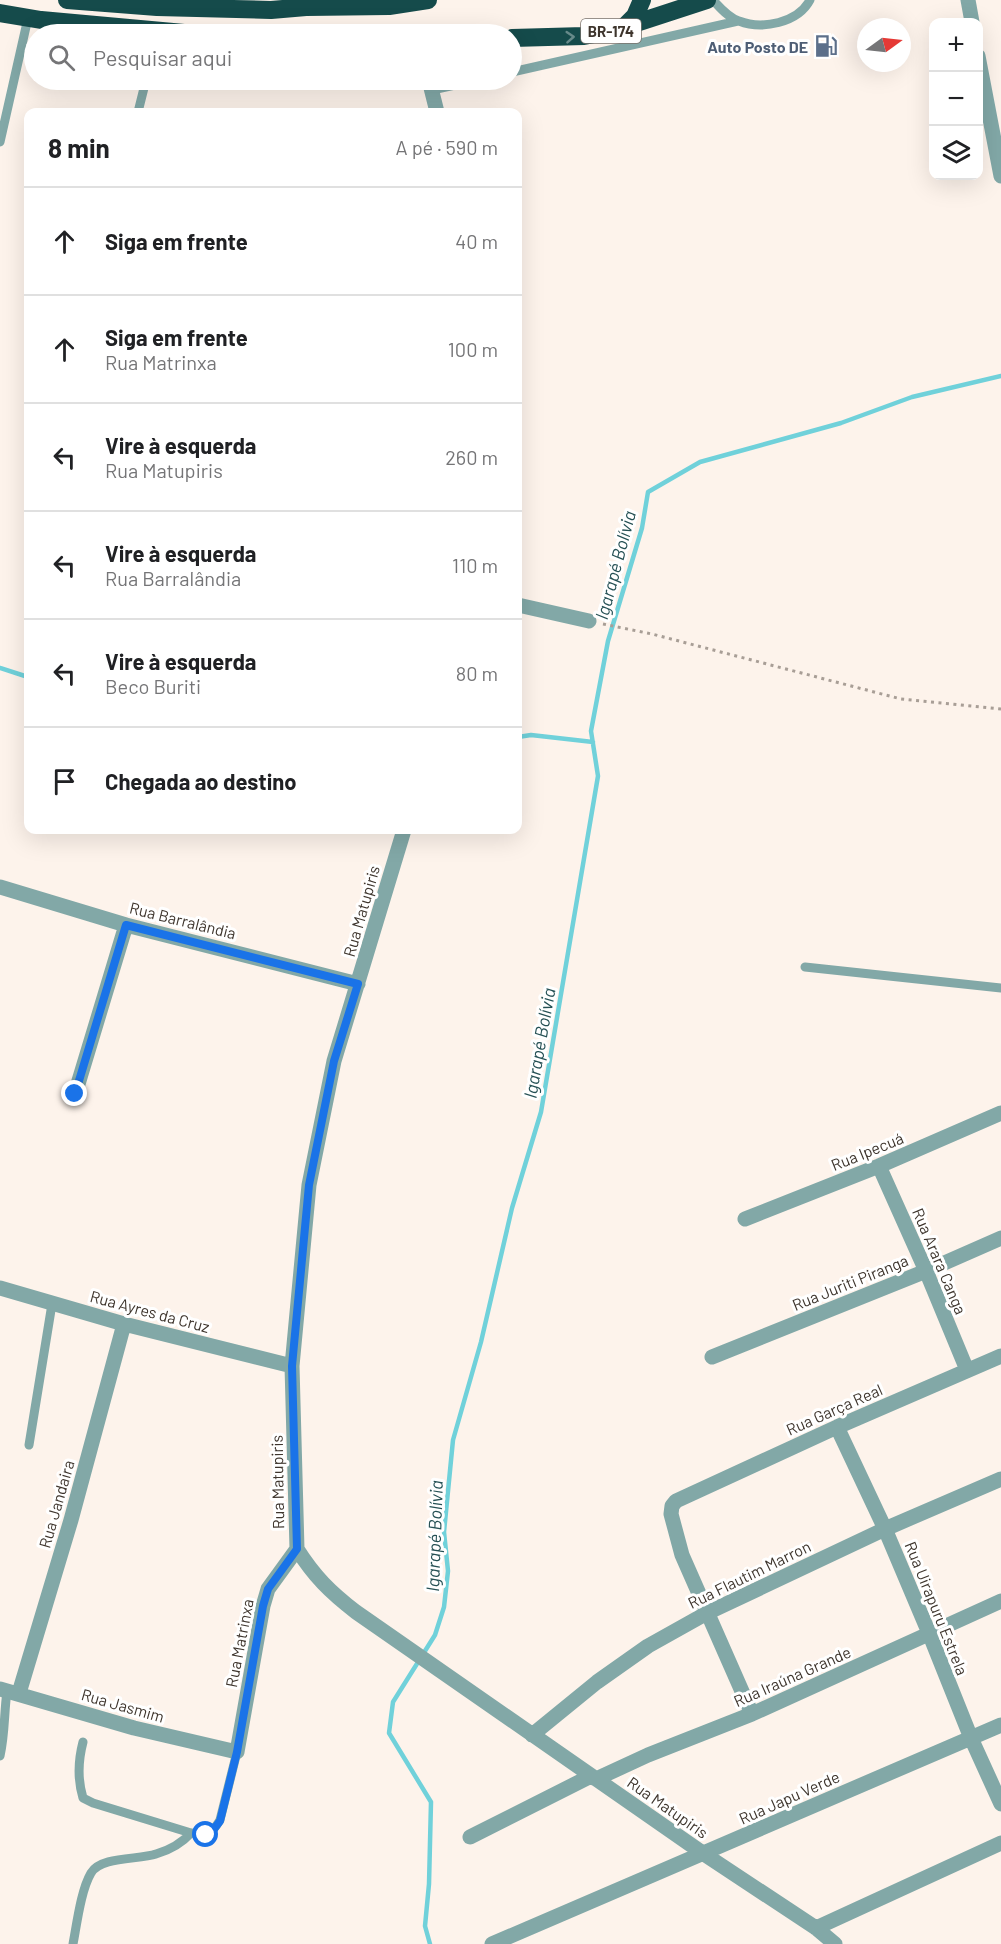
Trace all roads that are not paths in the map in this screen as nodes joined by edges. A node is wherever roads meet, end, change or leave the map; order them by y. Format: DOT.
graph roads {
  1 [pos="67,0"];
  2 [pos="428,0"];
  3 [pos="642,0"];
  4 [pos="707,0"];
  5 [pos="713,0"];
  6 [pos="810,0"];
  7 [pos="968,0"];
  8 [pos="89,1"];
  9 [pos="197,3"];
  10 [pos="288,4"];
  11 [pos="0,13"];
  12 [pos="28,18"];
  13 [pos="971,18"];
  14 [pos="738,21"];
  15 [pos="27,24"];
  16 [pos="76,24"];
  17 [pos="615,30"];
  18 [pos="24,36"];
  19 [pos="522,38"];
  20 [pos="522,70"];
  21 [pos="981,72"];
  22 [pos="144,90"];
  23 [pos="432,90"];
  24 [pos="139,108"];
  25 [pos="435,108"];
  26 [pos="0,142"];
  27 [pos="1001,176"];
  28 [pos="522,606"];
  29 [pos="589,621"];
  30 [pos="403,834"];
  31 [pos="0,887"];
  32 [pos="126,925"];
  33 [pos="805,967"];
  34 [pos="358,984"];
  35 [pos="1001,988"];
  36 [pos="75,1094"];
  37 [pos="1001,1113"];
  38 [pos="879,1166"];
  39 [pos="745,1219"];
  40 [pos="1001,1238"];
  41 [pos="926,1271"];
  42 [pos="0,1288"];
  43 [pos="52,1304"];
  44 [pos="124,1324"];
  45 [pos="1001,1356"];
  46 [pos="712,1357"];
  47 [pos="292,1366"];
  48 [pos="967,1371"];
  49 [pos="837,1427"];
  50 [pos="29,1445"];
  51 [pos="1001,1479"];
  52 [pos="885,1529"];
  53 [pos="297,1549"];
  54 [pos="1001,1601"];
  55 [pos="707,1613"];
  56 [pos="929,1633"];
  57 [pos="9,1691"];
  58 [pos="752,1714"];
  59 [pos="1001,1725"];
  60 [pos="532,1735"];
  61 [pos="970,1738"];
  62 [pos="83,1742"];
  63 [pos="237,1752"];
  64 [pos="0,1756"];
  65 [pos="593,1777"];
  66 [pos="1001,1804"];
  67 [pos="191,1833"];
  68 [pos="470,1838"];
  69 [pos="1001,1843"];
  70 [pos="704,1854"];
  71 [pos="816,1928"];
  72 [pos="73,1944"];
  73 [pos="492,1944"];
  74 [pos="835,1944"];
  1 -- 8 [label="highway"];
  2 -- 10 [label="highway"];
  3 -- 17 [label="highway"];
  4 -- 17 [label="highway, BR-174"];
  5 -- 14 [label="lane"];
  6 -- 14 [label="lane"];
  7 -- 13 [label="street"];
  8 -- 9 [label="highway"];
  9 -- 10 [label="highway"];
  11 -- 12 [label="highway"];
  12 -- 15 [label="lane"];
  12 -- 16 [label="highway"];
  14 -- 20 [label="lane"];
  19 -- 17 [label="highway, BR-174, one-way"];
  18 -- 26 [label="lane"];
  21 -- 27 [label="street"];
  22 -- 24 [label="lane"];
  23 -- 25 [label="street"];
  28 -- 29 [label="street"];
  30 -- 34 [label="street, Rua Matupiris"];
  31 -- 32 [label="street, Rua Barralândia"];
  32 -- 34 [label="street, Rua Barralândia"];
  32 -- 36 [label="street"];
  33 -- 35 [label="lane"];
  34 -- 47 [label="street, Rua Matupiris"];
  37 -- 38 [label="street, Rua Ipecuá"];
  38 -- 39 [label="street, Rua Ipecuá"];
  38 -- 41 [label="street, Rua Arara Canga"];
  40 -- 41 [label="street, Rua Juriti Piranga"];
  41 -- 46 [label="street, Rua Juriti Piranga"];
  41 -- 48 [label="street, Rua Arara Canga"];
  42 -- 43 [label="street, Rua Ayres da Cruz"];
  43 -- 44 [label="street, Rua Ayres da Cruz"];
  43 -- 50 [label="lane"];
  44 -- 47 [label="street, Rua Ayres da Cruz"];
  44 -- 57 [label="street, Rua Jandaira"];
  45 -- 48 [label="street, Rua Garça Real"];
  47 -- 53 [label="street, Rua Matupiris"];
  48 -- 49 [label="street, Rua Garça Real"];
  49 -- 52 [label="street, Rua Uirapuru Estrela"];
  49 -- 55 [label="street, Rua Garça Real"];
  51 -- 52 [label="street, Rua Flautim Marron"];
  52 -- 55 [label="street, Rua Flautim Marron"];
  52 -- 56 [label="street, Rua Uirapuru Estrela"];
  53 -- 60 [label="street, Rua Matupiris"];
  53 -- 63 [label="street, Rua Matrinxa"];
  54 -- 56 [label="street, Rua Iraúna Grande"];
  55 -- 58 [label="street"];
  55 -- 60 [label="street, Rua Flautim Marron"];
  56 -- 58 [label="street, Rua Iraúna Grande"];
  56 -- 61 [label="street, Rua Uirapuru Estrela"];
  57 -- 63 [label="street, Rua Jasmim"];
  57 -- 64 [label="lane"];
  58 -- 65 [label="street, Rua Iraúna Grande"];
  59 -- 61 [label="street, Rua Japu Verde"];
  60 -- 65 [label="street, Rua Matupiris"];
  61 -- 66 [label="street, Rua Uirapuru Estrela"];
  61 -- 70 [label="street, Rua Japu Verde"];
  62 -- 67 [label="lane"];
  63 -- 67 [label="lane"];
  65 -- 68 [label="street, Rua Iraúna Grande"];
  65 -- 70 [label="street, Rua Matupiris"];
  67 -- 72 [label="lane"];
  69 -- 71 [label="street"];
  70 -- 71 [label="street, Rua Matupiris"];
  70 -- 73 [label="street, Rua Japu Verde"];
  71 -- 74 [label="street, Rua Matupiris"];
}
